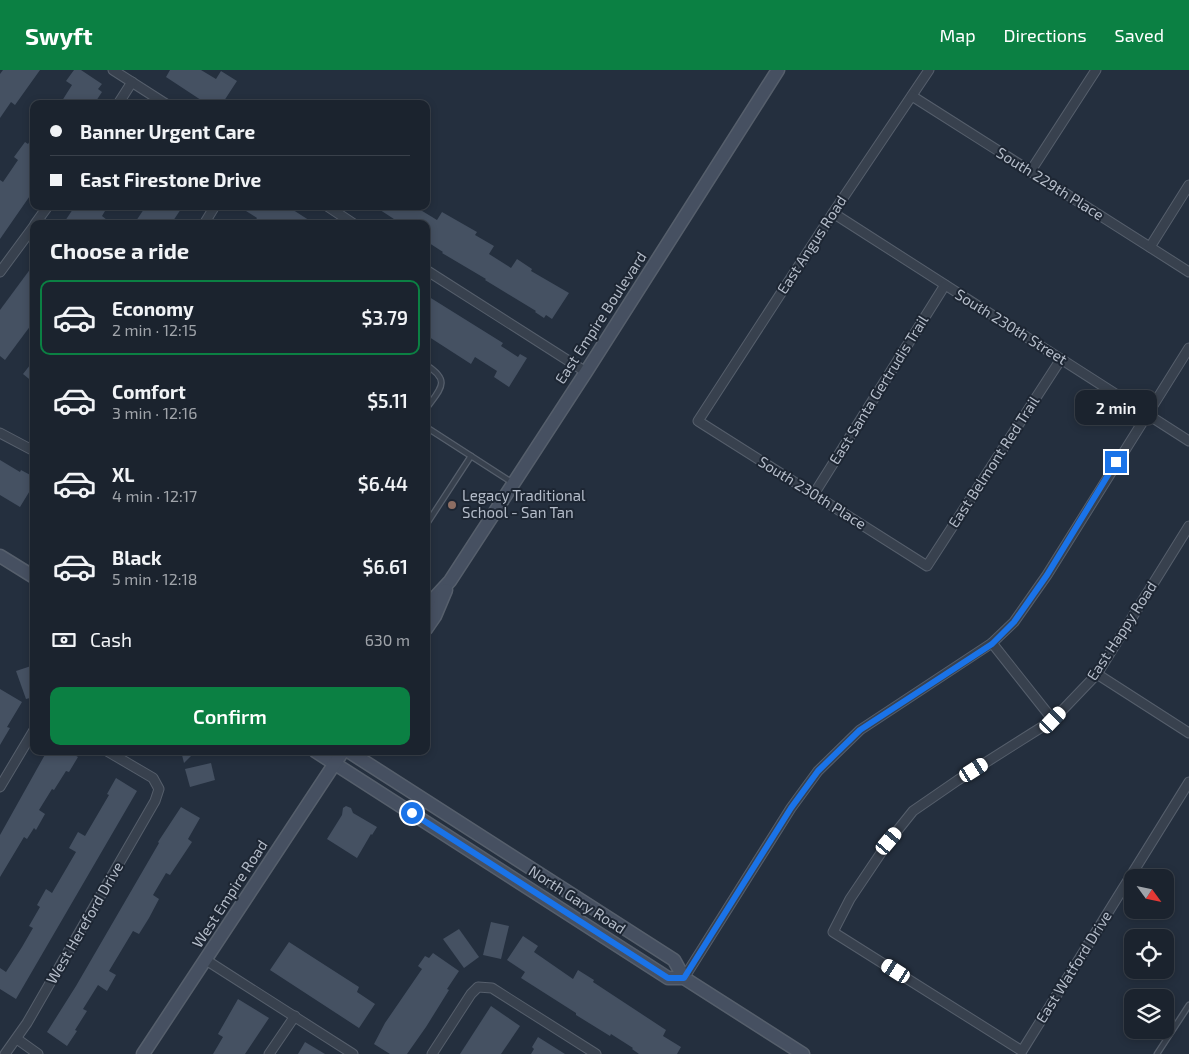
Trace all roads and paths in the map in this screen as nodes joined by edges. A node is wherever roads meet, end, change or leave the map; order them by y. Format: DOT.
graph roads {
  1 [pos="113,70"];
  2 [pos="778,70"];
  3 [pos="929,70"];
  4 [pos="1096,70"];
  5 [pos="132,82"];
  6 [pos="912,96"];
  7 [pos="121,100"];
  8 [pos="160,100"];
  9 [pos="1030,172"];
  10 [pos="1189,185"];
  11 [pos="333,210"];
  12 [pos="833,213"];
  13 [pos="348,220"];
  14 [pos="30,232"];
  15 [pos="1150,247"];
  16 [pos="0,272"];
  17 [pos="1189,272"];
  18 [pos="430,273"];
  19 [pos="945,285"];
  20 [pos="1189,348"];
  21 [pos="1061,359"];
  22 [pos="430,367"];
  23 [pos="586,372"];
  24 [pos="430,403"];
  25 [pos="1146,414"];
  26 [pos="698,421"];
  27 [pos="430,430"];
  28 [pos="0,433"];
  29 [pos="1189,442"];
  30 [pos="30,450"];
  31 [pos="471,456"];
  32 [pos="513,483"];
  33 [pos="814,494"];
  34 [pos="430,519"];
  35 [pos="1189,526"];
  36 [pos="0,556"];
  37 [pos="927,566"];
  38 [pos="30,575"];
  39 [pos="450,581"];
  40 [pos="430,603"];
  41 [pos="430,623"];
  42 [pos="992,644"];
  43 [pos="1097,674"];
  44 [pos="1053,720"];
  45 [pos="1189,733"];
  46 [pos="30,737"];
  47 [pos="113,755"];
  48 [pos="321,755"];
  49 [pos="341,755"];
  50 [pos="354,755"];
  51 [pos="335,764"];
  52 [pos="1189,782"];
  53 [pos="0,787"];
  54 [pos="206,960"];
  55 [pos="684,978"];
  56 [pos="1189,1005"];
  57 [pos="295,1016"];
  58 [pos="17,1039"];
  59 [pos="1022,1050"];
  60 [pos="5,1054"];
  61 [pos="38,1054"];
  62 [pos="143,1054"];
  63 [pos="269,1054"];
  64 [pos="353,1054"];
  65 [pos="432,1054"];
  66 [pos="596,1054"];
  67 [pos="803,1054"];
  68 [pos="1157,1054"];
  1 -- 5 [label="street"];
  2 -- 23 [label="street, East Empire Boulevard"];
  3 -- 6 [label="street, East Angus Road"];
  4 -- 9 [label="street"];
  5 -- 7 [label="street"];
  5 -- 8 [label="street"];
  6 -- 9 [label="street, South 229th Place"];
  6 -- 12 [label="street, East Angus Road"];
  9 -- 15 [label="street, South 229th Place"];
  10 -- 15 [label="street"];
  11 -- 13 [label="street"];
  12 -- 19 [label="street, South 230th Street"];
  12 -- 26 [label="street, East Angus Road"];
  14 -- 16 [label="street"];
  15 -- 17 [label="street, South 229th Place"];
  18 -- 23 [label="street"];
  19 -- 21 [label="street, South 230th Street"];
  19 -- 33 [label="street, East Santa Gertrudis Trail"];
  20 -- 25 [label="street"];
  21 -- 25 [label="street, South 230th Street"];
  21 -- 37 [label="street, East Belmont Red Trail"];
  22 -- 24 [label="lane"];
  23 -- 32 [label="street, East Empire Boulevard"];
  25 -- 29 [label="street, South 230th Street"];
  25 -- 42 [label="street"];
  26 -- 33 [label="street, South 230th Place"];
  27 -- 31 [label="lane"];
  28 -- 30 [label="street"];
  31 -- 32 [label="lane"];
  31 -- 34 [label="lane"];
  32 -- 39 [label="street, East Empire Boulevard"];
  33 -- 37 [label="street, South 230th Place"];
  35 -- 43 [label="street, East Happy Road"];
  36 -- 38 [label="street"];
  39 -- 40 [label="street, East Empire Boulevard"];
  39 -- 41 [label="street, East Empire Boulevard"];
  42 -- 44 [label="street"];
  42 -- 55 [label="street"];
  43 -- 44 [label="street, East Happy Road"];
  43 -- 45 [label="street"];
  44 -- 59 [label="street, East Happy Road"];
  46 -- 53 [label="street"];
  47 -- 58 [label="street, West Hereford Drive"];
  48 -- 51 [label="street, North Gary Road"];
  49 -- 51 [label="street, West Empire Road"];
  50 -- 55 [label="street"];
  51 -- 54 [label="street, West Empire Road"];
  51 -- 55 [label="street, North Gary Road"];
  52 -- 59 [label="street, East Watford Drive"];
  54 -- 57 [label="street"];
  54 -- 62 [label="street, West Empire Road"];
  55 -- 67 [label="street, North Gary Road"];
  56 -- 68 [label="lane"];
  57 -- 63 [label="street"];
  57 -- 64 [label="street"];
  58 -- 60 [label="street, West Hereford Drive"];
  58 -- 61 [label="street"];
  65 -- 66 [label="street"];
}
